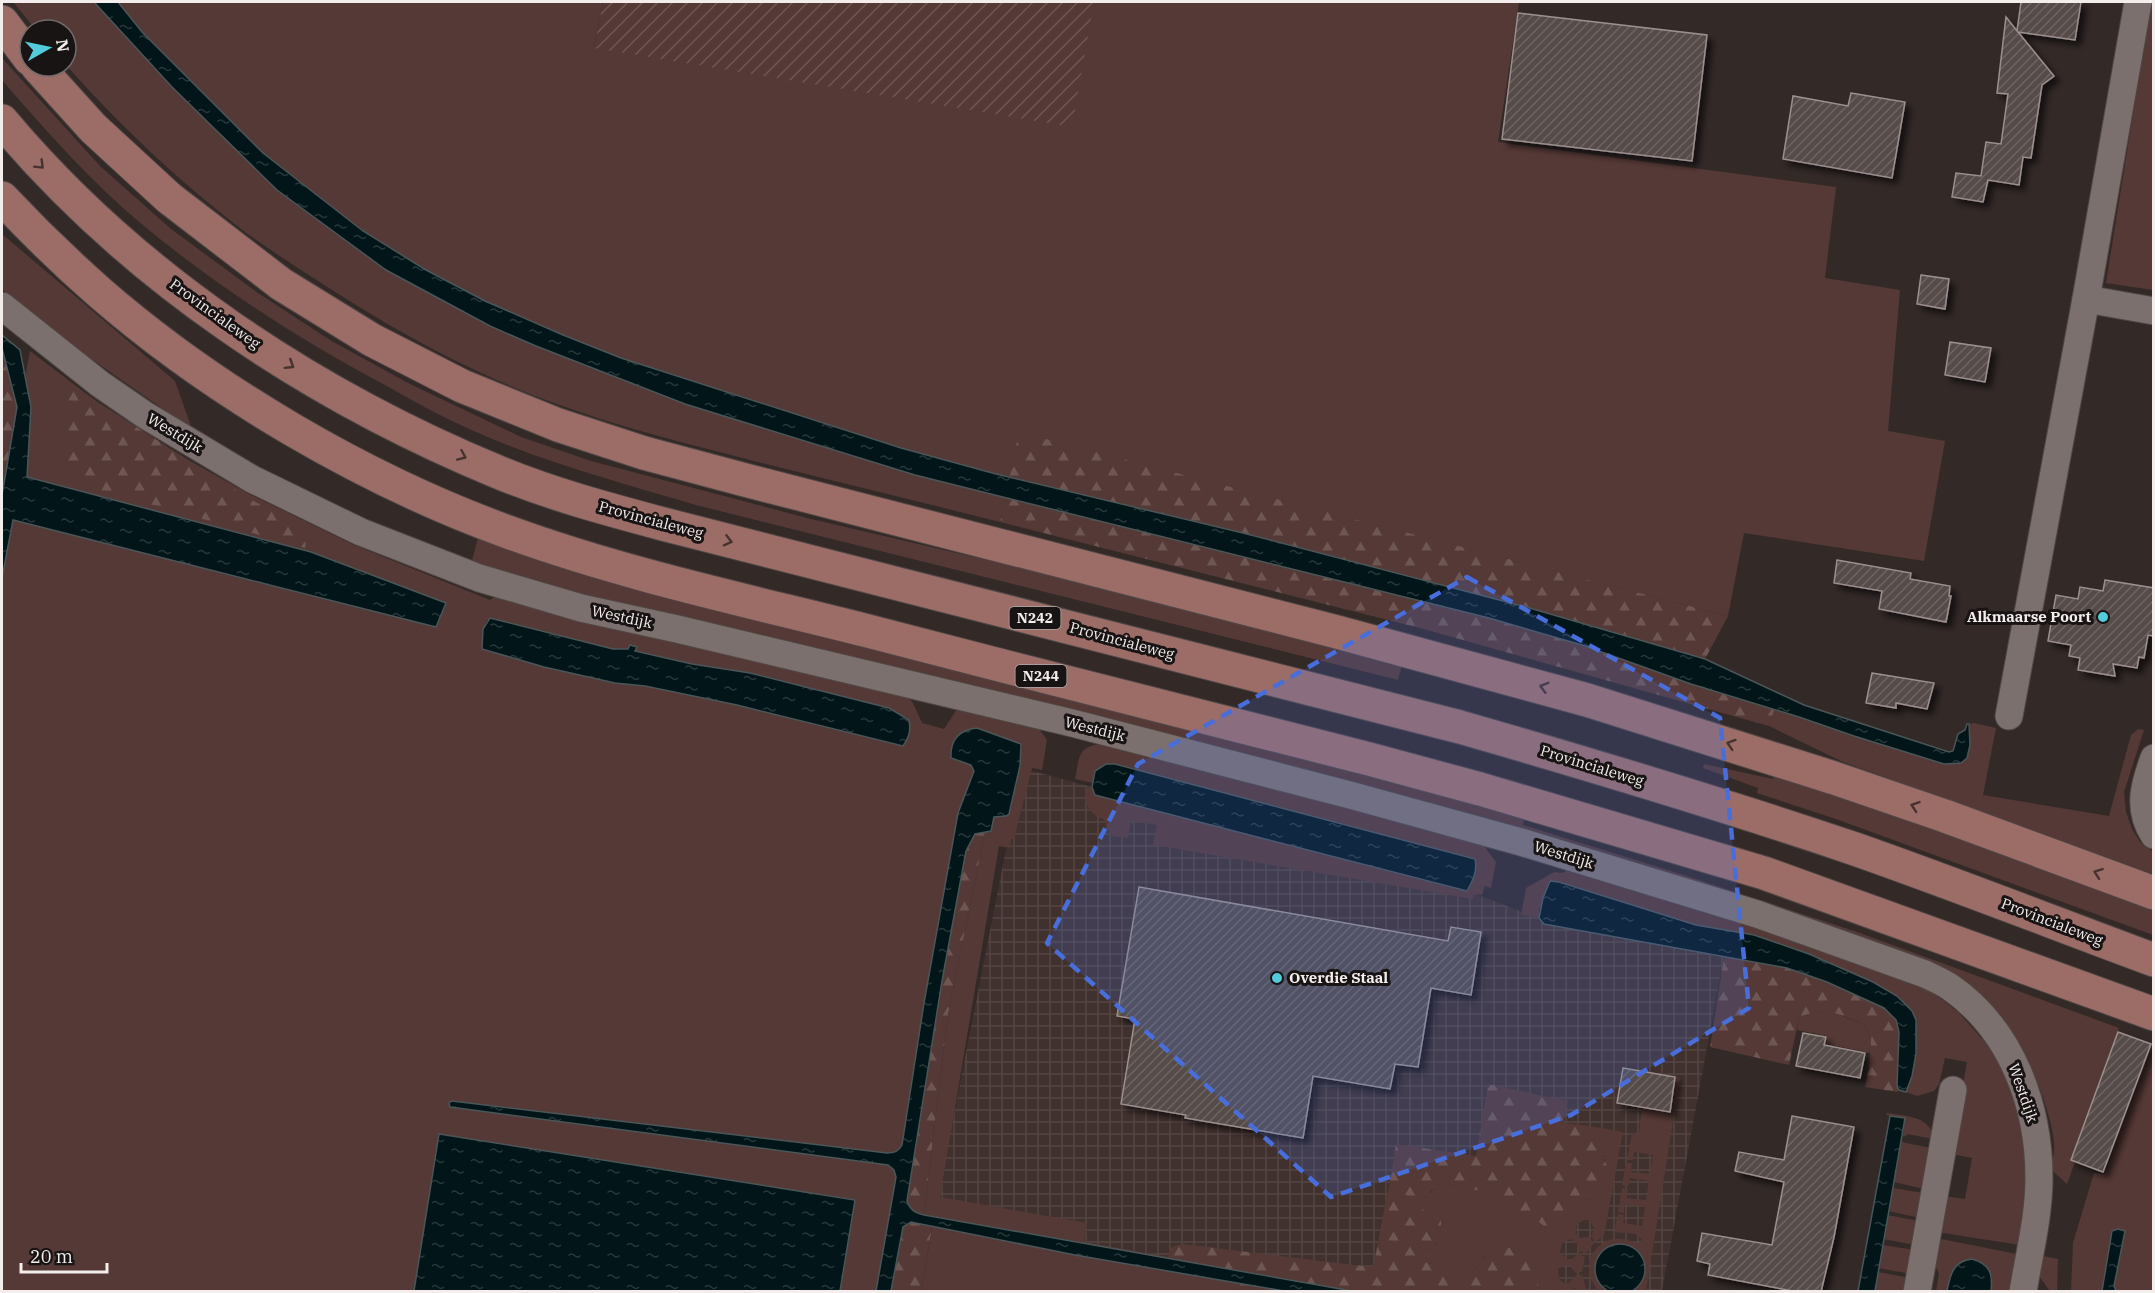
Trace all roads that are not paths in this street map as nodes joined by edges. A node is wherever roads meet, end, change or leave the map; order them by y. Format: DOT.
graph roads {
  1 [pos="2138,2"];
  2 [pos="2,22"];
  3 [pos="18,43"];
  4 [pos="48,78"];
  5 [pos="2,121"];
  6 [pos="2,198"];
  7 [pos="2086,299"];
  8 [pos="2,306"];
  9 [pos="2154,311"];
  10 [pos="2009,716"];
  11 [pos="2154,758"];
  12 [pos="2154,835"];
  13 [pos="2154,893"];
  14 [pos="2154,960"];
  15 [pos="2154,1014"];
  16 [pos="1953,1090"];
  17 [pos="1917,1292"];
  18 [pos="2023,1292"];
  1 -- 7 [label="street"];
  2 -- 3 [label="main road"];
  13 -- 4 [label="main road, one-way"];
  5 -- 14 [label="main road, Provincialeweg / N242, one-way"];
  6 -- 15 [label="main road, N244"];
  7 -- 9 [label="street"];
  7 -- 10 [label="street"];
  8 -- 18 [label="street, Westdijk"];
  11 -- 12 [label="street"];
  16 -- 17 [label="street"];
}
